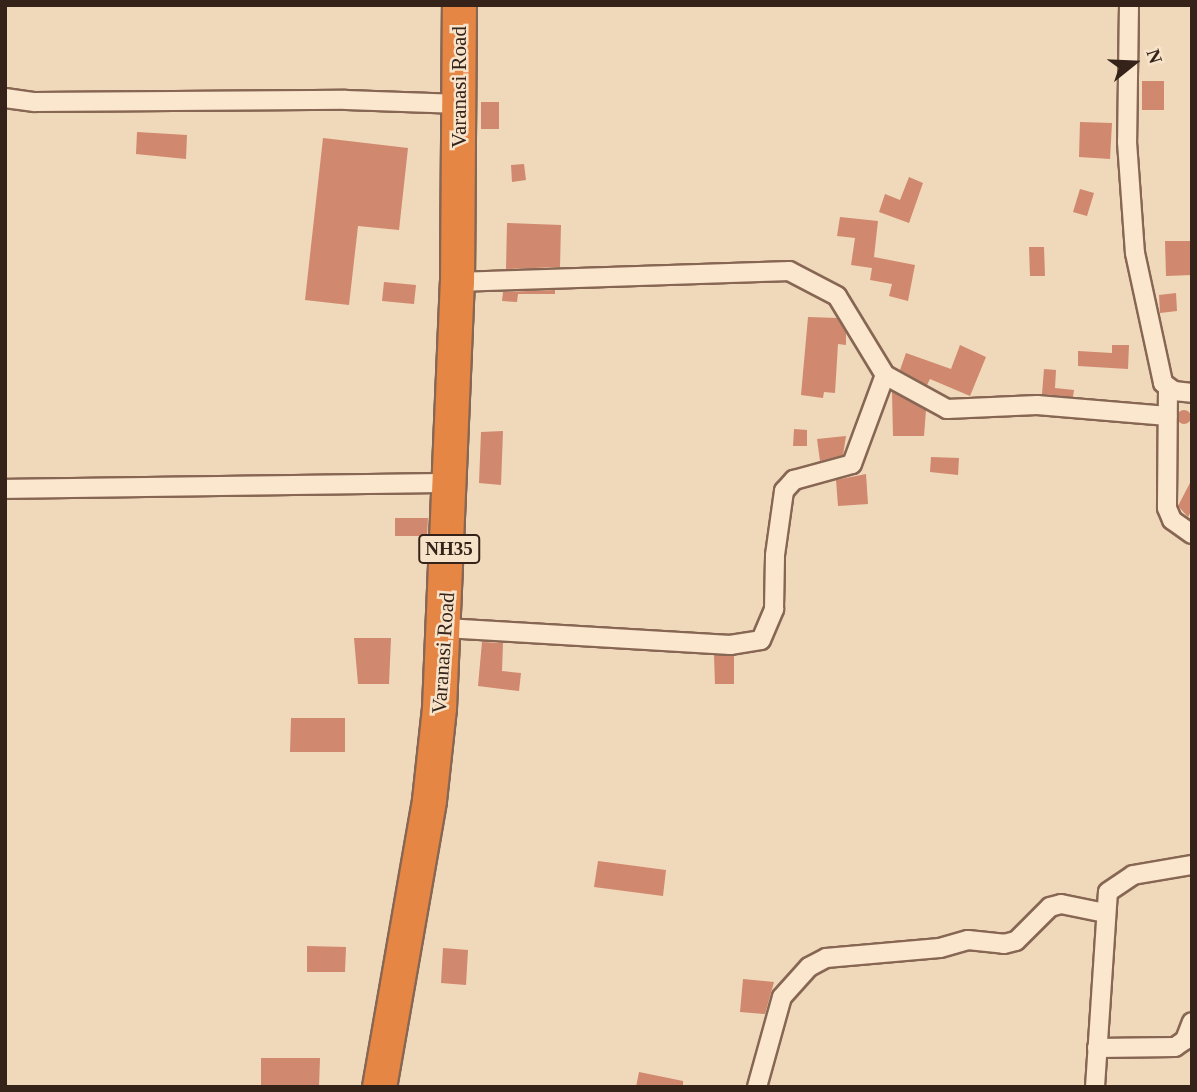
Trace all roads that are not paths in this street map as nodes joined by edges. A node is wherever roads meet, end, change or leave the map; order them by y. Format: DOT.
graph roads {
  1 [pos="459,5"];
  2 [pos="1129,5"];
  3 [pos="5,98"];
  4 [pos="460,104"];
  5 [pos="457,282"];
  6 [pos="885,375"];
  7 [pos="1168,388"];
  8 [pos="1192,393"];
  9 [pos="1168,416"];
  10 [pos="451,483"];
  11 [pos="5,489"];
  12 [pos="1192,534"];
  13 [pos="445,628"];
  14 [pos="1192,866"];
  15 [pos="1105,913"];
  16 [pos="1192,1022"];
  17 [pos="1097,1048"];
  18 [pos="379,1087"];
  19 [pos="757,1087"];
  20 [pos="1094,1087"];
  1 -- 4 [label="highway, Varanasi Road / NH35"];
  2 -- 7 [label="street"];
  3 -- 4 [label="street"];
  4 -- 5 [label="highway, Varanasi Road / NH35"];
  5 -- 6 [label="street"];
  5 -- 10 [label="highway, Varanasi Road / NH35"];
  6 -- 9 [label="street"];
  6 -- 13 [label="street"];
  7 -- 8 [label="street"];
  7 -- 9 [label="street"];
  9 -- 12 [label="street"];
  10 -- 11 [label="street"];
  10 -- 13 [label="highway, Varanasi Road / NH35"];
  13 -- 18 [label="highway, Varanasi Road / NH35"];
  14 -- 15 [label="street"];
  15 -- 17 [label="street"];
  15 -- 19 [label="street"];
  16 -- 17 [label="street"];
  17 -- 20 [label="street"];
}
